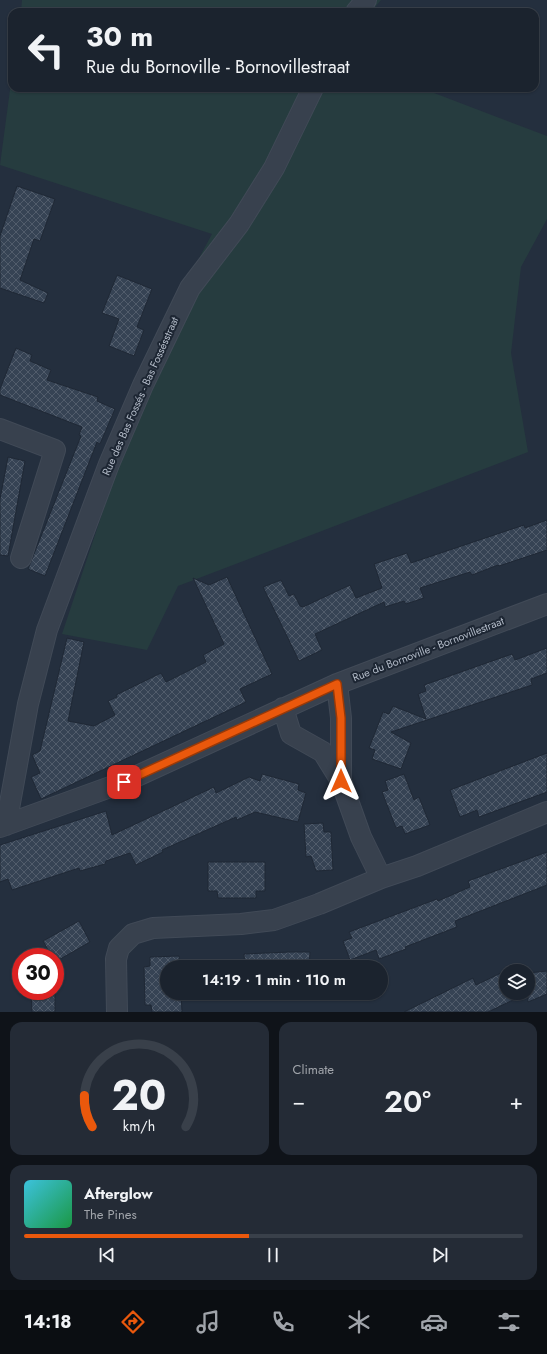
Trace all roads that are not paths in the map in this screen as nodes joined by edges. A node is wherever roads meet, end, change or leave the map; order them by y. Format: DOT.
graph roads {
  1 [pos="366,0"];
  2 [pos="359,8"];
  3 [pos="311,92"];
  4 [pos="0,429"];
  5 [pos="21,558"];
  6 [pos="547,604"];
  7 [pos="337,684"];
  8 [pos="283,708"];
  9 [pos="341,781"];
  10 [pos="547,812"];
  11 [pos="3,826"];
  12 [pos="381,878"];
  13 [pos="117,1012"];
  1 -- 2 [label="street"];
  3 -- 11 [label="street, Rue des Bas Fossés - Bas Fossésstraat"];
  4 -- 5 [label="street"];
  6 -- 7 [label="street, Rue du Bornoville - Bornovillestraat"];
  7 -- 8 [label="street, Rue du Bornoville - Bornovillestraat"];
  7 -- 9 [label="street"];
  8 -- 9 [label="street"];
  8 -- 11 [label="street, Rue du Bornoville - Bornovillestraat"];
  9 -- 12 [label="street"];
  10 -- 12 [label="street"];
  12 -- 13 [label="street"];
}
